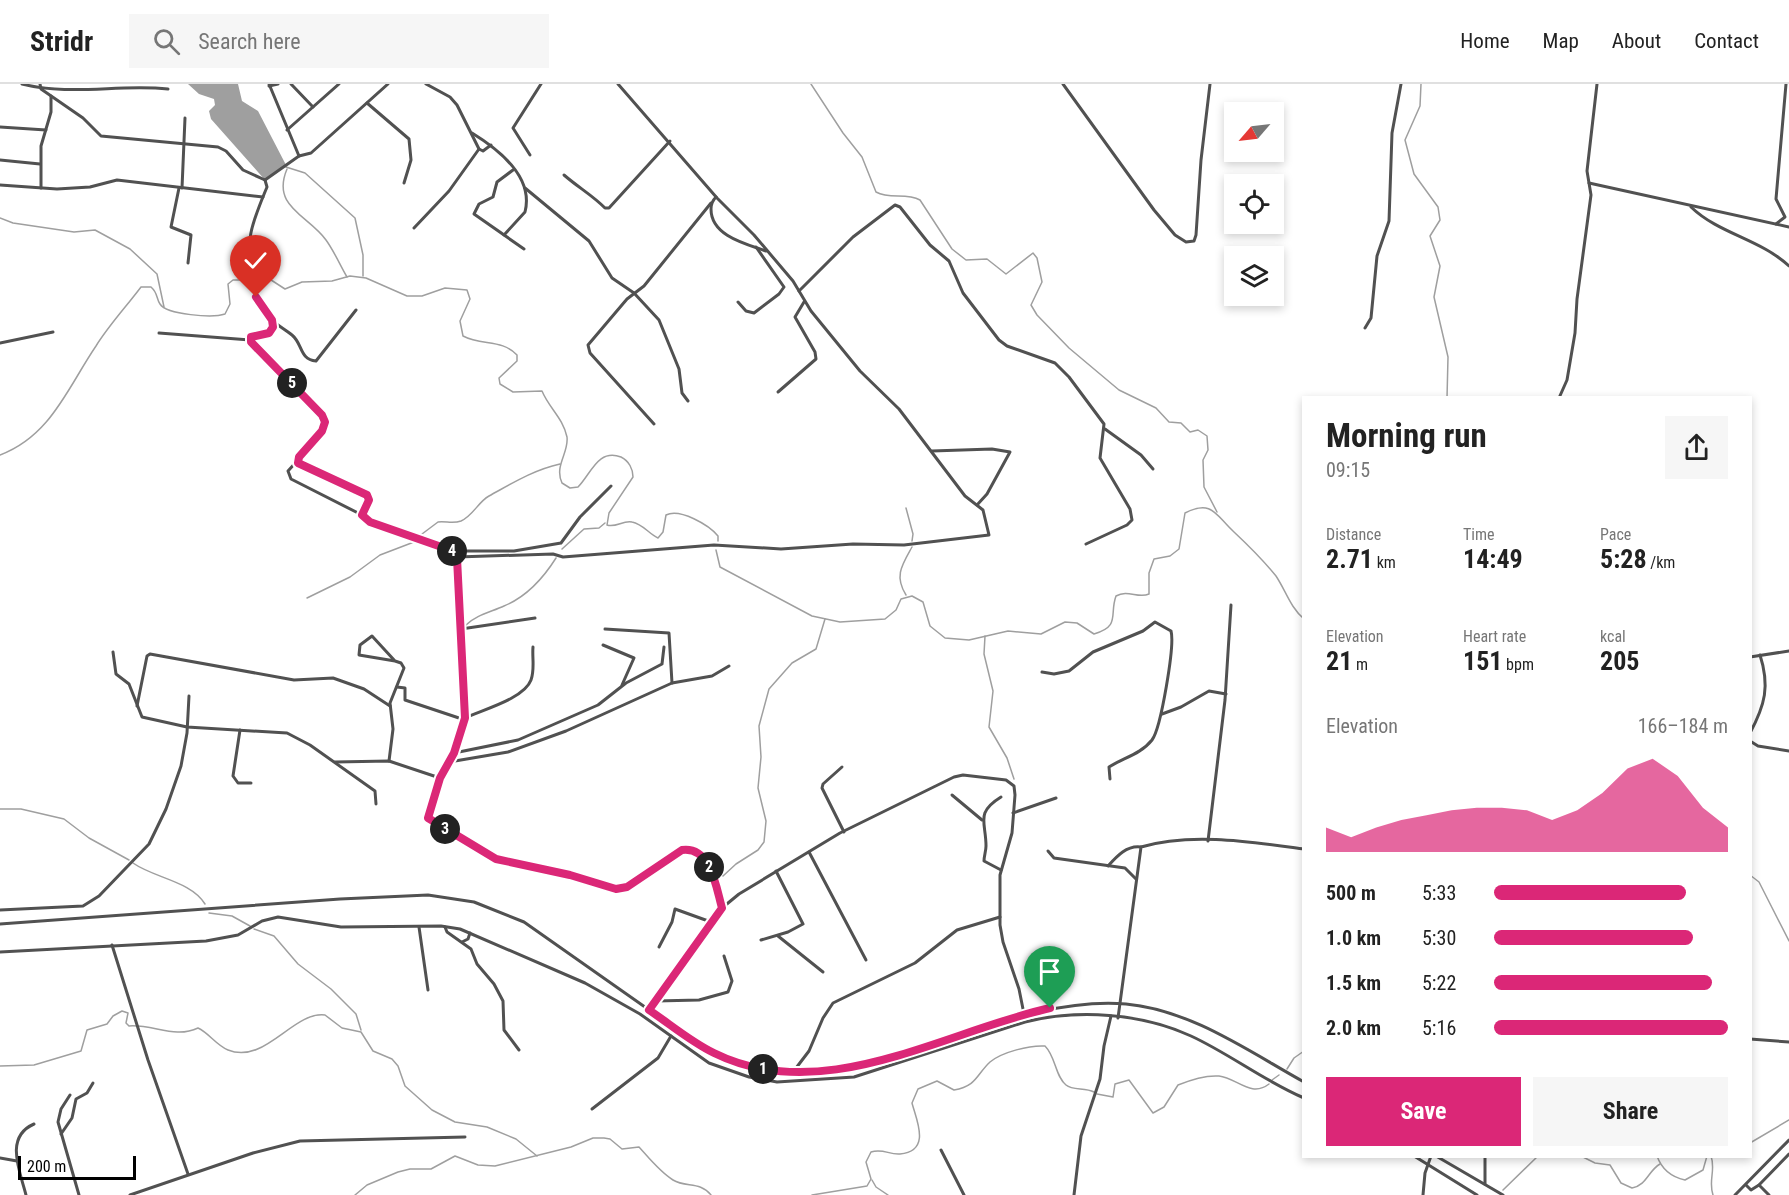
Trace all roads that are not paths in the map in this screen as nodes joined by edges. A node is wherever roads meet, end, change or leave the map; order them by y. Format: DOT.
graph roads {
  1 [pos="22,84"];
  2 [pos="40,84"];
  3 [pos="278,84"];
  4 [pos="291,84"];
  5 [pos="339,84"];
  6 [pos="388,84"];
  7 [pos="426,84"];
  8 [pos="541,84"];
  9 [pos="618,84"];
  10 [pos="1064,84"];
  11 [pos="1210,84"];
  12 [pos="1401,84"];
  13 [pos="1597,84"];
  14 [pos="1786,84"];
  15 [pos="269,85"];
  16 [pos="41,89"];
  17 [pos="168,89"];
  18 [pos="51,96"];
  19 [pos="366,103"];
  20 [pos="313,107"];
  21 [pos="185,118"];
  22 [pos="0,127"];
  23 [pos="46,130"];
  24 [pos="286,130"];
  25 [pos="470,131"];
  26 [pos="670,141"];
  27 [pos="185,144"];
  28 [pos="491,145"];
  29 [pos="479,149"];
  30 [pos="530,155"];
  31 [pos="299,156"];
  32 [pos="0,160"];
  33 [pos="40,164"];
  34 [pos="514,169"];
  35 [pos="564,175"];
  36 [pos="265,180"];
  37 [pos="404,183"];
  38 [pos="1589,183"];
  39 [pos="0,185"];
  40 [pos="41,188"];
  41 [pos="180,188"];
  42 [pos="525,188"];
  43 [pos="263,197"];
  44 [pos="717,198"];
  45 [pos="711,203"];
  46 [pos="1690,206"];
  47 [pos="1776,224"];
  48 [pos="1789,227"];
  49 [pos="414,228"];
  50 [pos="504,235"];
  51 [pos="756,247"];
  52 [pos="524,249"];
  53 [pos="766,251"];
  54 [pos="188,263"];
  55 [pos="1789,266"];
  56 [pos="800,291"];
  57 [pos="634,293"];
  58 [pos="738,302"];
  59 [pos="804,302"];
  60 [pos="356,310"];
  61 [pos="272,320"];
  62 [pos="1365,328"];
  63 [pos="53,332"];
  64 [pos="159,333"];
  65 [pos="250,340"];
  66 [pos="0,343"];
  67 [pos="778,392"];
  68 [pos="1560,396"];
  69 [pos="688,401"];
  70 [pos="654,424"];
  71 [pos="1105,429"];
  72 [pos="932,451"];
  73 [pos="298,460"];
  74 [pos="1153,469"];
  75 [pos="611,486"];
  76 [pos="977,505"];
  77 [pos="362,515"];
  78 [pos="1086,544"];
  79 [pos="453,551"];
  80 [pos="457,557"];
  81 [pos="1231,605"];
  82 [pos="535,618"];
  83 [pos="461,629"];
  84 [pos="605,629"];
  85 [pos="603,645"];
  86 [pos="533,647"];
  87 [pos="664,647"];
  88 [pos="1789,651"];
  89 [pos="113,652"];
  90 [pos="1760,655"];
  91 [pos="1752,657"];
  92 [pos="395,661"];
  93 [pos="729,666"];
  94 [pos="1042,672"];
  95 [pos="672,683"];
  96 [pos="622,686"];
  97 [pos="397,687"];
  98 [pos="1226,694"];
  99 [pos="189,696"];
  100 [pos="390,706"];
  101 [pos="136,707"];
  102 [pos="1162,714"];
  103 [pos="465,719"];
  104 [pos="188,728"];
  105 [pos="1752,729"];
  106 [pos="240,730"];
  107 [pos="1752,742"];
  108 [pos="1789,750"];
  109 [pos="454,753"];
  110 [pos="389,761"];
  111 [pos="449,762"];
  112 [pos="333,763"];
  113 [pos="842,767"];
  114 [pos="440,778"];
  115 [pos="1110,779"];
  116 [pos="251,783"];
  117 [pos="952,795"];
  118 [pos="1000,797"];
  119 [pos="1056,798"];
  120 [pos="376,804"];
  121 [pos="1013,813"];
  122 [pos="982,820"];
  123 [pos="844,831"];
  124 [pos="1208,841"];
  125 [pos="1141,847"];
  126 [pos="1302,849"];
  127 [pos="1048,851"];
  128 [pos="809,852"];
  129 [pos="1108,866"];
  130 [pos="1001,870"];
  131 [pos="776,872"];
  132 [pos="1136,879"];
  133 [pos="722,908"];
  134 [pos="0,910"];
  135 [pos="1000,917"];
  136 [pos="711,922"];
  137 [pos="0,924"];
  138 [pos="418,926"];
  139 [pos="445,926"];
  140 [pos="470,932"];
  141 [pos="777,936"];
  142 [pos="761,940"];
  143 [pos="462,942"];
  144 [pos="112,945"];
  145 [pos="659,947"];
  146 [pos="0,952"];
  147 [pos="724,956"];
  148 [pos="866,960"];
  149 [pos="824,972"];
  150 [pos="428,990"];
  151 [pos="656,1002"];
  152 [pos="1120,1004"];
  153 [pos="649,1010"];
  154 [pos="1024,1014"];
  155 [pos="1111,1016"];
  156 [pos="1118,1017"];
  157 [pos="672,1035"];
  158 [pos="1752,1039"];
  159 [pos="1789,1042"];
  160 [pos="519,1050"];
  161 [pos="793,1072"];
  162 [pos="1302,1081"];
  163 [pos="93,1083"];
  164 [pos="70,1095"];
  165 [pos="1302,1097"];
  166 [pos="592,1109"];
  167 [pos="34,1124"];
  168 [pos="61,1136"];
  169 [pos="465,1137"];
  170 [pos="1789,1140"];
  171 [pos="941,1150"];
  172 [pos="1789,1154"];
  173 [pos="0,1158"];
  174 [pos="1418,1158"];
  175 [pos="1430,1158"];
  176 [pos="1439,1158"];
  177 [pos="1485,1158"];
  178 [pos="17,1161"];
  179 [pos="1427,1163"];
  180 [pos="188,1174"];
  181 [pos="1485,1185"];
  182 [pos="1746,1185"];
  183 [pos="1760,1185"];
  184 [pos="1751,1190"];
  185 [pos="26,1195"];
  186 [pos="79,1195"];
  187 [pos="130,1195"];
  188 [pos="964,1195"];
  189 [pos="1074,1195"];
  190 [pos="1423,1195"];
  191 [pos="1477,1195"];
  192 [pos="1503,1195"];
  193 [pos="1735,1195"];
  194 [pos="1750,1195"];
  195 [pos="1769,1195"];
  1 -- 16 [label="street"];
  2 -- 16 [label="street"];
  3 -- 15 [label="street"];
  4 -- 20 [label="street"];
  5 -- 20 [label="street"];
  6 -- 19 [label="street"];
  7 -- 25 [label="street"];
  8 -- 30 [label="street"];
  9 -- 26 [label="street"];
  10 -- 11 [label="street"];
  12 -- 62 [label="street"];
  13 -- 38 [label="street"];
  14 -- 47 [label="street"];
  15 -- 24 [label="street"];
  16 -- 17 [label="street"];
  16 -- 18 [label="street"];
  18 -- 23 [label="street"];
  18 -- 27 [label="street"];
  19 -- 31 [label="street"];
  19 -- 37 [label="street"];
  20 -- 24 [label="street"];
  21 -- 27 [label="street"];
  22 -- 23 [label="street"];
  23 -- 33 [label="street"];
  24 -- 31 [label="street"];
  25 -- 28 [label="street"];
  25 -- 29 [label="street"];
  26 -- 35 [label="street"];
  26 -- 44 [label="street"];
  27 -- 36 [label="street"];
  27 -- 41 [label="street"];
  28 -- 29 [label="street"];
  28 -- 34 [label="street"];
  29 -- 49 [label="street"];
  31 -- 36 [label="street"];
  32 -- 33 [label="street"];
  33 -- 40 [label="street"];
  34 -- 42 [label="street"];
  34 -- 50 [label="street"];
  36 -- 43 [label="street"];
  38 -- 46 [label="street"];
  38 -- 68 [label="street"];
  39 -- 40 [label="street"];
  40 -- 41 [label="street"];
  41 -- 43 [label="street"];
  41 -- 54 [label="street"];
  42 -- 50 [label="street"];
  42 -- 57 [label="street"];
  43 -- 61 [label="street"];
  44 -- 45 [label="street"];
  44 -- 53 [label="street"];
  45 -- 51 [label="street"];
  45 -- 57 [label="street"];
  46 -- 47 [label="street"];
  46 -- 55 [label="street"];
  47 -- 48 [label="street"];
  50 -- 52 [label="street"];
  51 -- 53 [label="street"];
  51 -- 58 [label="street"];
  53 -- 56 [label="street"];
  56 -- 59 [label="street"];
  56 -- 71 [label="street"];
  57 -- 69 [label="street"];
  57 -- 70 [label="street"];
  59 -- 67 [label="street"];
  59 -- 72 [label="street"];
  60 -- 61 [label="street"];
  61 -- 65 [label="street"];
  63 -- 66 [label="street"];
  64 -- 65 [label="street"];
  65 -- 73 [label="street"];
  71 -- 74 [label="street"];
  71 -- 78 [label="street"];
  72 -- 76 [label="street"];
  72 -- 76 [label="street"];
  73 -- 77 [label="street"];
  73 -- 77 [label="street"];
  75 -- 79 [label="street"];
  76 -- 80 [label="street"];
  77 -- 79 [label="street"];
  79 -- 80 [label="street"];
  80 -- 83 [label="street"];
  81 -- 98 [label="street"];
  82 -- 83 [label="street"];
  83 -- 103 [label="street"];
  84 -- 95 [label="street"];
  85 -- 96 [label="street"];
  86 -- 103 [label="street"];
  87 -- 96 [label="street"];
  88 -- 90 [label="street"];
  89 -- 101 [label="street"];
  90 -- 91 [label="street"];
  90 -- 105 [label="street"];
  92 -- 92 [label="street"];
  92 -- 97 [label="street"];
  93 -- 95 [label="street"];
  94 -- 102 [label="street"];
  95 -- 111 [label="street"];
  96 -- 109 [label="street"];
  97 -- 100 [label="street"];
  97 -- 103 [label="street"];
  98 -- 102 [label="street"];
  98 -- 124 [label="street"];
  99 -- 104 [label="street"];
  100 -- 101 [label="street"];
  100 -- 110 [label="street"];
  101 -- 104 [label="street"];
  102 -- 115 [label="street"];
  103 -- 109 [label="street"];
  104 -- 106 [label="street"];
  104 -- 134 [label="street"];
  106 -- 112 [label="street"];
  106 -- 116 [label="street"];
  107 -- 108 [label="street"];
  109 -- 111 [label="street"];
  110 -- 112 [label="street"];
  110 -- 114 [label="street"];
  111 -- 114 [label="street"];
  112 -- 120 [label="street"];
  113 -- 123 [label="street"];
  114 -- 133 [label="street"];
  117 -- 122 [label="street"];
  118 -- 122 [label="street"];
  119 -- 121 [label="street"];
  121 -- 123 [label="street"];
  121 -- 130 [label="street"];
  122 -- 130 [label="street"];
  123 -- 128 [label="street"];
  124 -- 125 [label="street"];
  124 -- 126 [label="street"];
  125 -- 129 [label="street"];
  125 -- 132 [label="street"];
  127 -- 129 [label="street"];
  128 -- 131 [label="street"];
  128 -- 148 [label="street"];
  129 -- 132 [label="street"];
  130 -- 135 [label="street"];
  131 -- 133 [label="street"];
  131 -- 141 [label="street"];
  132 -- 152 [label="street"];
  133 -- 136 [label="street"];
  135 -- 154 [label="street"];
  135 -- 161 [label="street"];
  136 -- 145 [label="street"];
  136 -- 151 [label="street"];
  137 -- 153 [label="street"];
  138 -- 139 [label="street"];
  138 -- 144 [label="street"];
  138 -- 150 [label="street"];
  139 -- 140 [label="street"];
  139 -- 143 [label="street"];
  140 -- 143 [label="street"];
  140 -- 157 [label="street"];
  141 -- 142 [label="street"];
  141 -- 149 [label="street"];
  143 -- 160 [label="street"];
  144 -- 146 [label="street"];
  144 -- 180 [label="street"];
  147 -- 151 [label="street"];
  151 -- 153 [label="street"];
  152 -- 154 [label="street"];
  152 -- 156 [label="street"];
  152 -- 162 [label="street"];
  153 -- 161 [label="street"];
  154 -- 161 [label="street"];
  155 -- 156 [label="street"];
  155 -- 157 [label="street"];
  155 -- 189 [label="street"];
  156 -- 165 [label="street"];
  157 -- 166 [label="street"];
  158 -- 159 [label="street"];
  163 -- 168 [label="street"];
  164 -- 168 [label="street"];
  167 -- 178 [label="street"];
  168 -- 186 [label="street"];
  169 -- 180 [label="street"];
  170 -- 182 [label="street"];
  171 -- 188 [label="street"];
  172 -- 183 [label="street"];
  173 -- 178 [label="street"];
  174 -- 179 [label="street"];
  175 -- 179 [label="street"];
  176 -- 181 [label="street"];
  177 -- 181 [label="street"];
  178 -- 185 [label="street"];
  179 -- 190 [label="street"];
  179 -- 191 [label="street"];
  180 -- 187 [label="street"];
  181 -- 192 [label="street"];
  182 -- 184 [label="street"];
  182 -- 193 [label="street"];
  183 -- 184 [label="street"];
  183 -- 195 [label="street"];
  184 -- 194 [label="street"];
}
